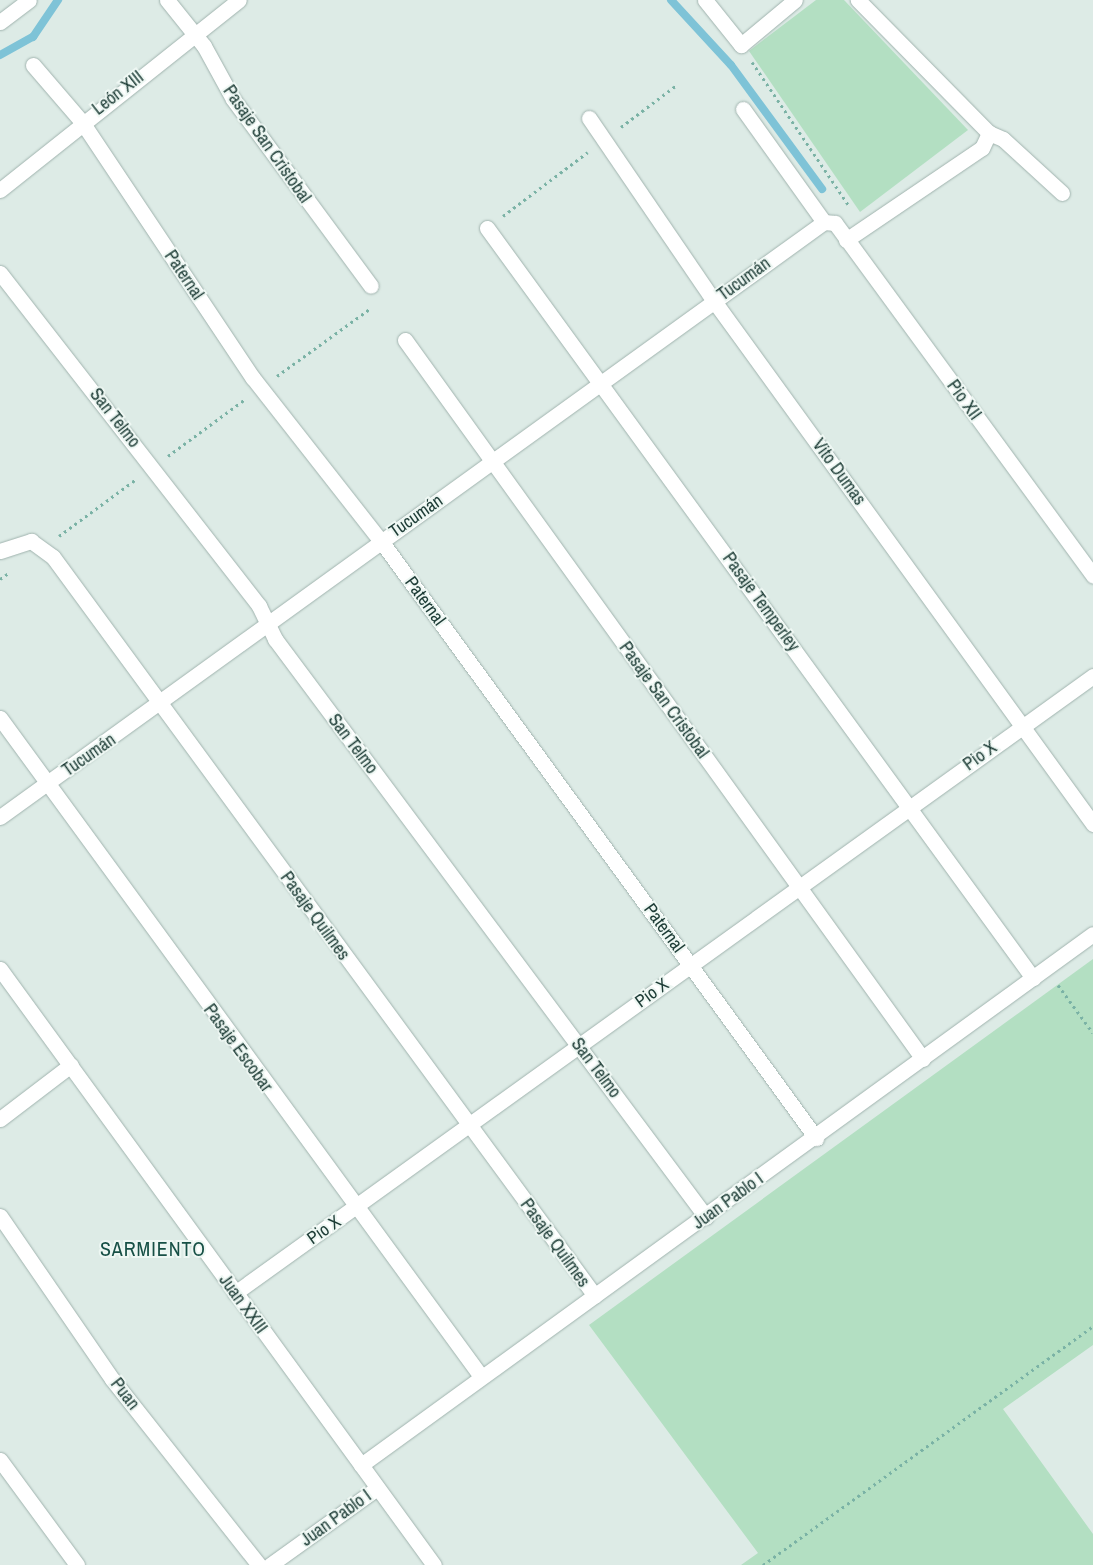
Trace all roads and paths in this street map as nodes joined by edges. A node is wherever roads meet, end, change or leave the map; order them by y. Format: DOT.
graph roads {
  1 [pos="29,0"];
  2 [pos="167,0"];
  3 [pos="239,0"];
  4 [pos="705,0"];
  5 [pos="795,0"];
  6 [pos="858,0"];
  7 [pos="0,22"];
  8 [pos="194,33"];
  9 [pos="741,44"];
  10 [pos="33,65"];
  11 [pos="678,84"];
  12 [pos="743,109"];
  13 [pos="589,118"];
  14 [pos="82,122"];
  15 [pos="989,133"];
  16 [pos="604,140"];
  17 [pos="0,190"];
  18 [pos="1062,193"];
  19 [pos="829,223"];
  20 [pos="487,228"];
  21 [pos="864,228"];
  22 [pos="846,240"];
  23 [pos="0,273"];
  24 [pos="371,286"];
  25 [pos="714,300"];
  26 [pos="375,304"];
  27 [pos="405,340"];
  28 [pos="599,380"];
  29 [pos="261,388"];
  30 [pos="491,463"];
  31 [pos="153,467"];
  32 [pos="381,541"];
  33 [pos="36,545"];
  34 [pos="0,551"];
  35 [pos="1091,569"];
  36 [pos="0,579"];
  37 [pos="267,624"];
  38 [pos="1093,676"];
  39 [pos="159,705"];
  40 [pos="0,718"];
  41 [pos="1023,725"];
  42 [pos="46,785"];
  43 [pos="910,806"];
  44 [pos="0,817"];
  45 [pos="1093,824"];
  46 [pos="800,886"];
  47 [pos="1093,934"];
  48 [pos="691,965"];
  49 [pos="0,969"];
  50 [pos="1046,969"];
  51 [pos="1033,978"];
  52 [pos="1093,1033"];
  53 [pos="580,1046"];
  54 [pos="923,1059"];
  55 [pos="71,1065"];
  56 [pos="0,1120"];
  57 [pos="470,1126"];
  58 [pos="816,1138"];
  59 [pos="355,1208"];
  60 [pos="0,1216"];
  61 [pos="706,1217"];
  62 [pos="235,1293"];
  63 [pos="595,1296"];
  64 [pos="1093,1326"];
  65 [pos="480,1375"];
  66 [pos="0,1460"];
  67 [pos="361,1465"];
  68 [pos="378,1488"];
  69 [pos="77,1565"];
  70 [pos="259,1565"];
  71 [pos="270,1565"];
  72 [pos="434,1565"];
  73 [pos="763,1565"];
  1 -- 7 [label="street"];
  2 -- 8 [label="street, Pasaje San Cristobal"];
  3 -- 8 [label="street, León XIII"];
  4 -- 9 [label="street"];
  5 -- 9 [label="street"];
  6 -- 15 [label="street"];
  8 -- 14 [label="street, León XIII"];
  8 -- 24 [label="street, Pasaje San Cristobal"];
  9 -- 21 [label="path"];
  10 -- 14 [label="street, Paternal"];
  11 -- 16 [label="path"];
  12 -- 19 [label="street, Pio XII"];
  13 -- 16 [label="street, Vito Dumas"];
  14 -- 17 [label="street, León XIII"];
  14 -- 29 [label="street, Paternal"];
  15 -- 18 [label="street"];
  15 -- 21 [label="street"];
  16 -- 20 [label="path"];
  16 -- 25 [label="street, Vito Dumas"];
  19 -- 22 [label="street, Pio XII"];
  19 -- 25 [label="street, Tucumán"];
  20 -- 28 [label="street, Pasaje Temperley"];
  21 -- 22 [label="street"];
  22 -- 35 [label="street, Pio XII"];
  23 -- 31 [label="street, San Telmo"];
  25 -- 28 [label="street, Tucumán"];
  25 -- 41 [label="street, Vito Dumas"];
  26 -- 29 [label="path"];
  27 -- 30 [label="street, Pasaje San Cristobal"];
  28 -- 30 [label="street, Tucumán"];
  28 -- 43 [label="street, Pasaje Temperley"];
  29 -- 31 [label="path"];
  29 -- 32 [label="street, Paternal"];
  30 -- 32 [label="street, Tucumán"];
  30 -- 46 [label="street, Pasaje San Cristobal"];
  31 -- 33 [label="path"];
  31 -- 37 [label="street, San Telmo"];
  32 -- 37 [label="street, Tucumán"];
  32 -- 48 [label="street, Paternal"];
  33 -- 34 [label="street"];
  33 -- 36 [label="path"];
  33 -- 39 [label="street, Pasaje Quilmes"];
  37 -- 39 [label="street, Tucumán"];
  37 -- 53 [label="street, San Telmo"];
  38 -- 41 [label="street, Pio X"];
  39 -- 42 [label="street, Tucumán"];
  39 -- 57 [label="street, Pasaje Quilmes"];
  40 -- 42 [label="street, Pasaje Escobar"];
  41 -- 43 [label="street, Pio X"];
  41 -- 45 [label="street, Vito Dumas"];
  42 -- 44 [label="street, Tucumán"];
  42 -- 59 [label="street, Pasaje Escobar"];
  43 -- 46 [label="street, Pio X"];
  43 -- 51 [label="street, Pasaje Temperley"];
  46 -- 48 [label="street, Pio X"];
  46 -- 54 [label="street, Pasaje San Cristobal"];
  47 -- 50 [label="street, Juan Pablo I"];
  48 -- 53 [label="street, Pio X"];
  48 -- 58 [label="street, Paternal"];
  49 -- 55 [label="street, Juan XXIII"];
  50 -- 51 [label="street, Juan Pablo I"];
  50 -- 52 [label="path"];
  51 -- 54 [label="street, Juan Pablo I"];
  53 -- 57 [label="street, Pio X"];
  53 -- 61 [label="street, San Telmo"];
  54 -- 58 [label="street, Juan Pablo I"];
  55 -- 56 [label="street"];
  55 -- 62 [label="street, Juan XXIII"];
  57 -- 59 [label="street, Pio X"];
  57 -- 63 [label="street, Pasaje Quilmes"];
  58 -- 61 [label="street, Juan Pablo I"];
  59 -- 62 [label="street, Pio X"];
  59 -- 65 [label="street, Pasaje Escobar"];
  60 -- 70 [label="street, Puan"];
  61 -- 63 [label="street, Juan Pablo I"];
  62 -- 67 [label="street, Juan XXIII"];
  63 -- 65 [label="street, Juan Pablo I"];
  64 -- 73 [label="path"];
  65 -- 67 [label="street, Juan Pablo I"];
  66 -- 69 [label="street"];
  67 -- 68 [label="street, Juan XXIII"];
  68 -- 71 [label="street, Juan Pablo I"];
  68 -- 72 [label="street, Juan XXIII"];
}
